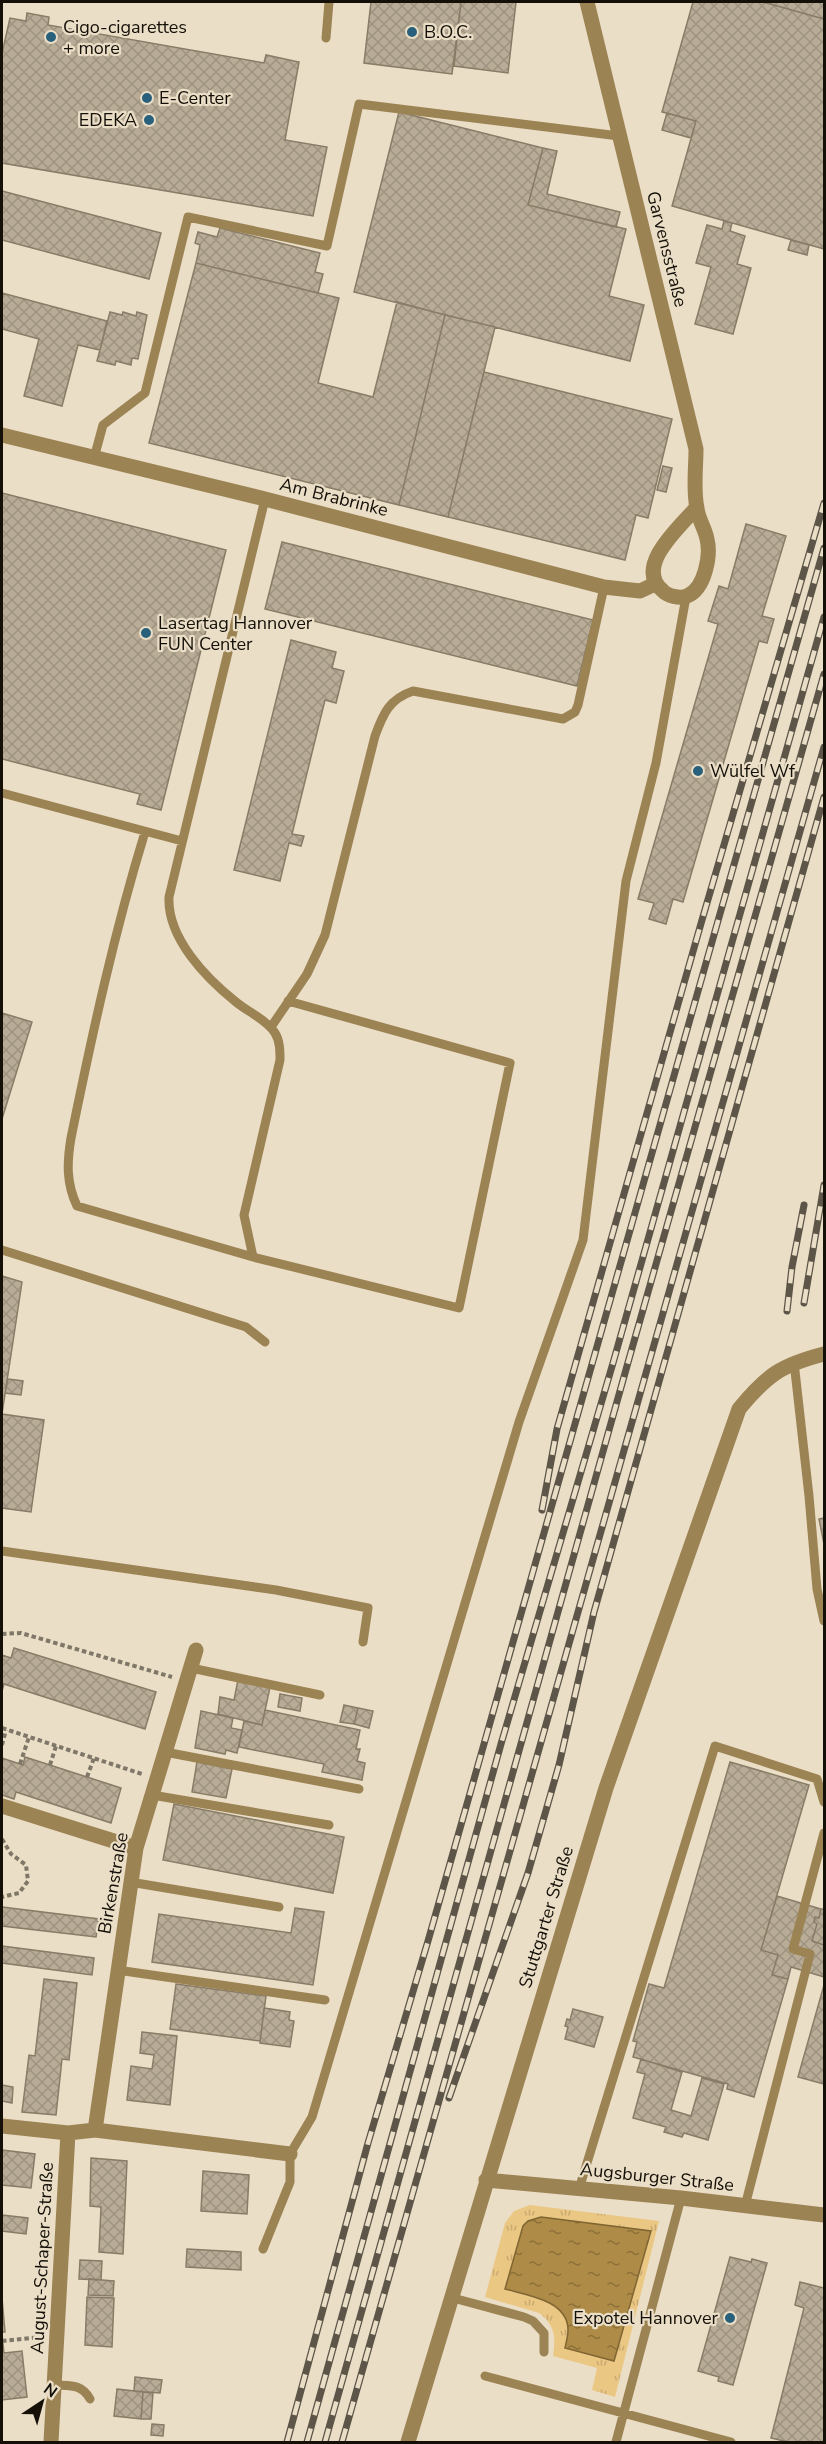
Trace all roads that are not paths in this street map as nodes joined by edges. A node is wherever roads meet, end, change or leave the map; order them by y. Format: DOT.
graph roads {
  1 [pos="329,2"];
  2 [pos="587,2"];
  3 [pos="326,38"];
  4 [pos="619,136"];
  5 [pos="2,435"];
  6 [pos="94,458"];
  7 [pos="265,499"];
  8 [pos="696,508"];
  9 [pos="655,584"];
  10 [pos="604,587"];
  11 [pos="686,597"];
  12 [pos="2,793"];
  13 [pos="145,832"];
  14 [pos="182,841"];
  15 [pos="288,1001"];
  16 [pos="271,1027"];
  17 [pos="2,1250"];
  18 [pos="252,1257"];
  19 [pos="264,1342"];
  20 [pos="825,1354"];
  21 [pos="794,1362"];
  22 [pos="2,1551"];
  23 [pos="825,1621"];
  24 [pos="363,1642"];
  25 [pos="196,1650"];
  26 [pos="189,1674"];
  27 [pos="320,1695"];
  28 [pos="165,1752"];
  29 [pos="359,1789"];
  30 [pos="152,1795"];
  31 [pos="825,1802"];
  32 [pos="2,1806"];
  33 [pos="329,1825"];
  34 [pos="825,1833"];
  35 [pos="136,1848"];
  36 [pos="130,1882"];
  37 [pos="279,1907"];
  38 [pos="117,1970"];
  39 [pos="325,2000"];
  40 [pos="2,2126"];
  41 [pos="95,2130"];
  42 [pos="68,2133"];
  43 [pos="290,2154"];
  44 [pos="486,2180"];
  45 [pos="579,2189"];
  46 [pos="681,2198"];
  47 [pos="745,2206"];
  48 [pos="825,2215"];
  49 [pos="263,2250"];
  50 [pos="453,2298"];
  51 [pos="544,2352"];
  52 [pos="485,2376"];
  53 [pos="55,2385"];
  54 [pos="90,2399"];
  55 [pos="623,2413"];
  56 [pos="51,2442"];
  57 [pos="408,2442"];
  58 [pos="616,2442"];
  59 [pos="731,2442"];
  1 -- 3 [label="lane"];
  2 -- 4 [label="street, Garvensstraße"];
  4 -- 6 [label="lane"];
  4 -- 8 [label="street, Garvensstraße"];
  5 -- 6 [label="street, Am Brabrinke"];
  6 -- 7 [label="street, Am Brabrinke"];
  7 -- 10 [label="street, Am Brabrinke"];
  7 -- 14 [label="lane"];
  8 -- 9 [label="street"];
  8 -- 11 [label="street, Garvensstraße"];
  9 -- 10 [label="street, Am Brabrinke"];
  9 -- 11 [label="street"];
  10 -- 15 [label="lane"];
  11 -- 43 [label="lane"];
  12 -- 13 [label="lane"];
  13 -- 14 [label="lane"];
  13 -- 18 [label="lane"];
  14 -- 16 [label="lane"];
  15 -- 16 [label="lane"];
  15 -- 18 [label="lane"];
  16 -- 18 [label="lane"];
  17 -- 19 [label="lane"];
  20 -- 21 [label="street, Stuttgarter Straße"];
  21 -- 23 [label="lane"];
  21 -- 44 [label="street, Stuttgarter Straße"];
  22 -- 24 [label="lane"];
  25 -- 26 [label="street, Birkenstraße"];
  26 -- 27 [label="lane"];
  26 -- 28 [label="street, Birkenstraße"];
  28 -- 29 [label="lane"];
  28 -- 30 [label="street, Birkenstraße"];
  30 -- 33 [label="lane"];
  30 -- 35 [label="street, Birkenstraße"];
  31 -- 45 [label="lane"];
  32 -- 35 [label="street"];
  34 -- 47 [label="lane"];
  35 -- 36 [label="street, Birkenstraße"];
  36 -- 37 [label="lane"];
  36 -- 38 [label="street, Birkenstraße"];
  38 -- 39 [label="lane"];
  38 -- 41 [label="street, Birkenstraße"];
  40 -- 42 [label="street"];
  41 -- 42 [label="street"];
  41 -- 43 [label="street"];
  42 -- 53 [label="street, August-Schaper-Straße"];
  43 -- 49 [label="lane"];
  44 -- 45 [label="street, Augsburger Straße"];
  44 -- 50 [label="street, Stuttgarter Straße"];
  45 -- 46 [label="street, Augsburger Straße"];
  46 -- 47 [label="street, Augsburger Straße"];
  46 -- 55 [label="lane"];
  47 -- 48 [label="street, Augsburger Straße"];
  50 -- 51 [label="lane"];
  50 -- 57 [label="street, Stuttgarter Straße"];
  52 -- 55 [label="lane"];
  53 -- 54 [label="lane"];
  53 -- 56 [label="street, August-Schaper-Straße"];
  55 -- 58 [label="lane"];
  55 -- 59 [label="lane"];
}
